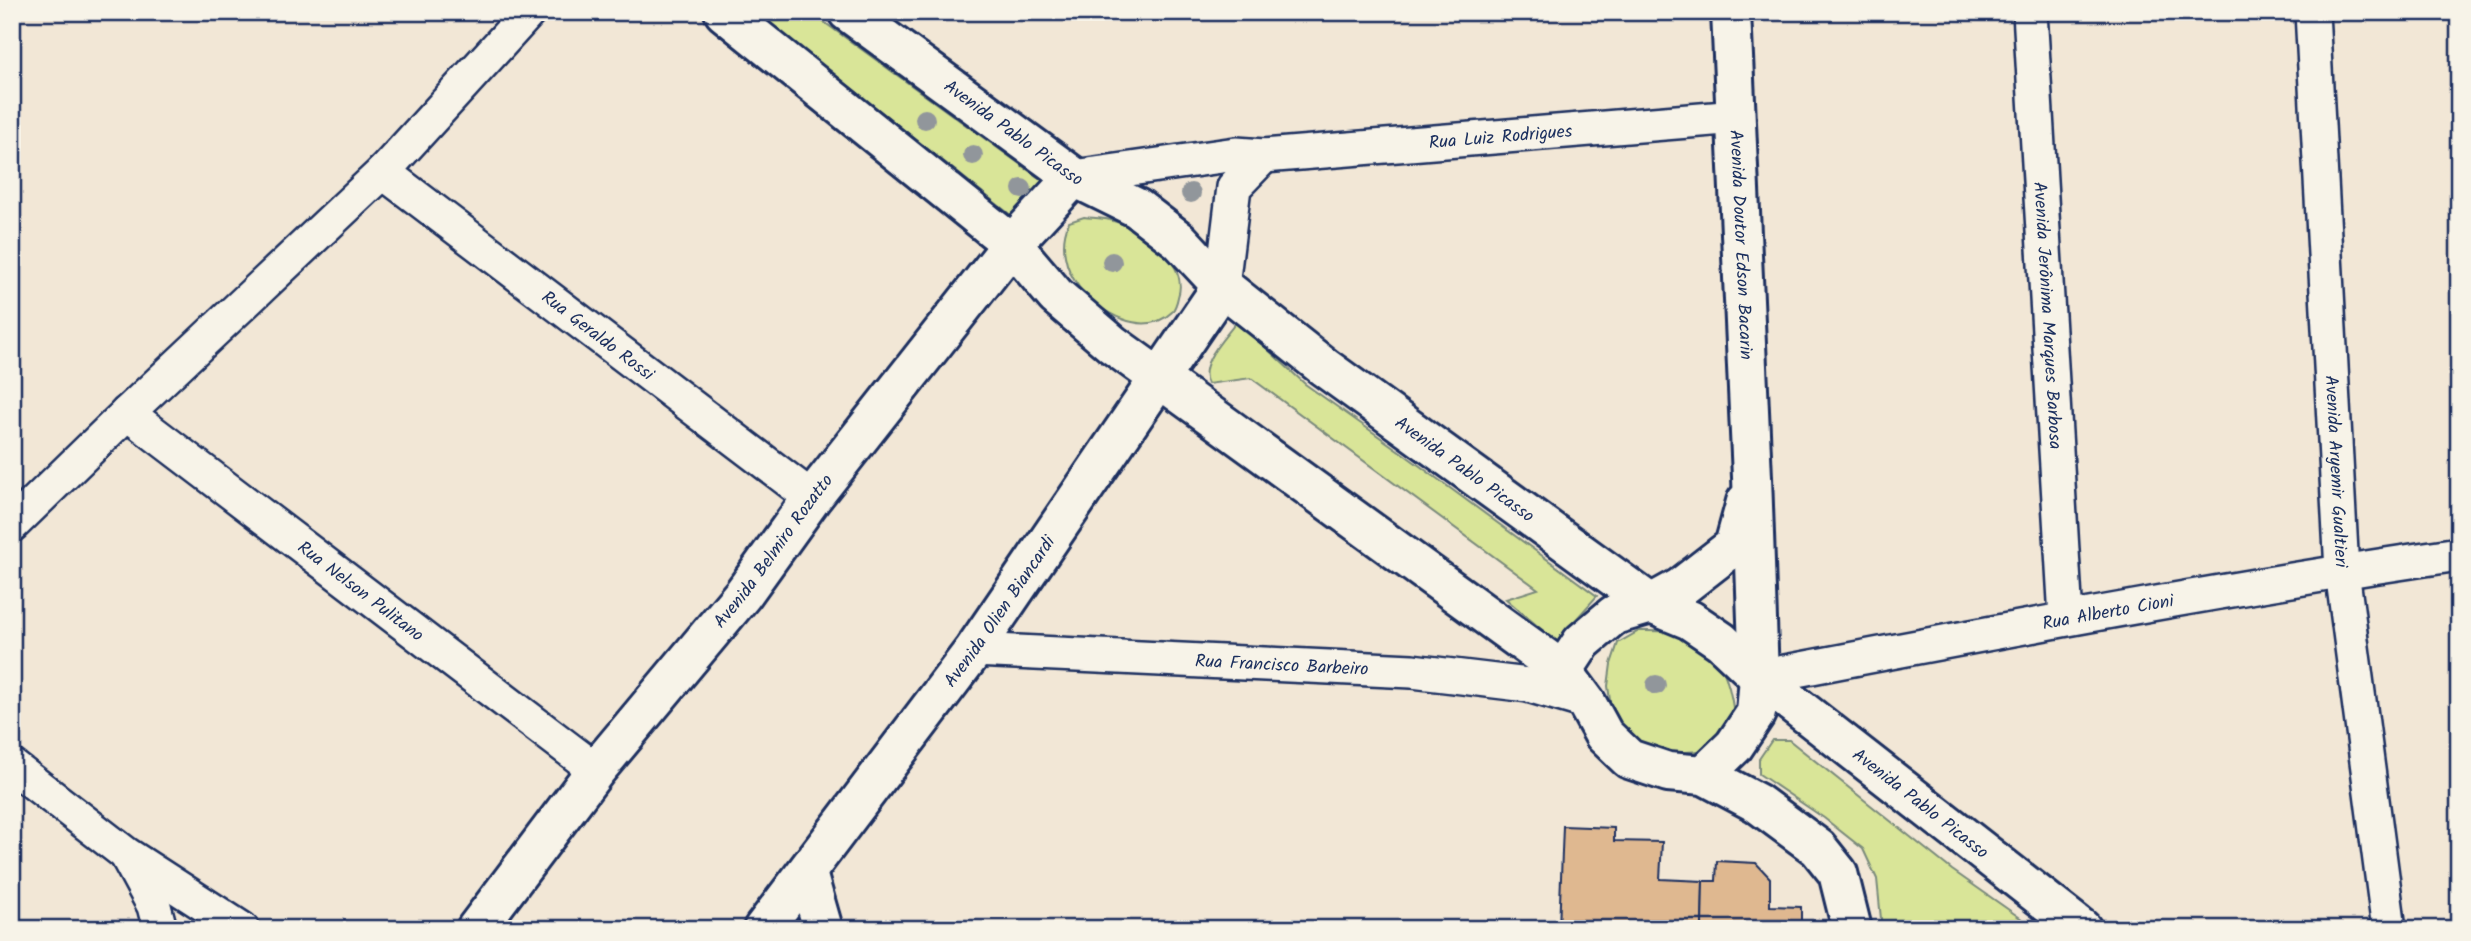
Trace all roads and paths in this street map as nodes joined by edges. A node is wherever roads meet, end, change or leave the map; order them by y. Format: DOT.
graph roads {
  1 [pos="529,12"];
  2 [pos="724,12"];
  3 [pos="848,12"];
  4 [pos="1731,12"];
  5 [pos="2030,12"];
  6 [pos="2312,12"];
  7 [pos="1737,117"];
  8 [pos="1264,156"];
  9 [pos="383,173"];
  10 [pos="1074,177"];
  11 [pos="1012,244"];
  12 [pos="1222,286"];
  13 [pos="1160,380"];
  14 [pos="127,413"];
  15 [pos="1752,477"];
  16 [pos="812,498"];
  17 [pos="12,525"];
  18 [pos="2459,554"];
  19 [pos="2342,571"];
  20 [pos="1651,604"];
  21 [pos="2066,618"];
  22 [pos="974,650"];
  23 [pos="1563,671"];
  24 [pos="1759,677"];
  25 [pos="1586,702"];
  26 [pos="12,765"];
  27 [pos="596,770"];
  28 [pos="1704,775"];
  29 [pos="126,854"];
  30 [pos="807,873"];
  31 [pos="160,929"];
  32 [pos="242,929"];
  33 [pos="476,929"];
  34 [pos="763,929"];
  35 [pos="823,929"];
  36 [pos="1852,929"];
  37 [pos="2082,929"];
  38 [pos="2389,929"];
  1 -- 9 [label="street"];
  2 -- 11 [label="main road"];
  3 -- 10 [label="main road, Avenida Pablo Picasso"];
  4 -- 7 [label="main road, Avenida Doutor Edson Bacarin"];
  5 -- 21 [label="street, Avenida Jerônima Marques Barbosa"];
  6 -- 19 [label="street, Avenida Aryemir Gualtieri"];
  7 -- 8 [label="street, Rua Luiz Rodrigues"];
  7 -- 15 [label="main road, Avenida Doutor Edson Bacarin"];
  8 -- 10 [label="street, Rua Luiz Rodrigues"];
  8 -- 12 [label="street"];
  9 -- 14 [label="street"];
  9 -- 16 [label="street, Rua Geraldo Rossi"];
  10 -- 11 [label="main road, Avenida Belmiro Rozatto"];
  10 -- 12 [label="main road, Avenida Pablo Picasso"];
  11 -- 13 [label="main road"];
  11 -- 16 [label="main road, Avenida Belmiro Rozatto"];
  12 -- 13 [label="main road, Avenida Olien Biancardi"];
  12 -- 20 [label="main road, Avenida Pablo Picasso"];
  13 -- 22 [label="main road, Avenida Olien Biancardi"];
  13 -- 23 [label="main road"];
  14 -- 17 [label="street"];
  14 -- 27 [label="street, Rua Nelson Pulitano"];
  15 -- 20 [label="main road, Avenida Doutor Edson Bacarin"];
  15 -- 24 [label="main road, Avenida Doutor Edson Bacarin"];
  16 -- 27 [label="main road, Avenida Belmiro Rozatto"];
  18 -- 19 [label="street, Rua Alberto Cioni"];
  19 -- 21 [label="street, Rua Alberto Cioni"];
  19 -- 38 [label="street, Avenida Aryemir Gualtieri"];
  20 -- 23 [label="main road"];
  20 -- 24 [label="main road, Avenida Pablo Picasso"];
  21 -- 24 [label="street, Rua Alberto Cioni"];
  22 -- 25 [label="street, Rua Francisco Barbeiro"];
  22 -- 30 [label="main road, Avenida Olien Biancardi"];
  23 -- 25 [label="main road"];
  24 -- 28 [label="main road"];
  24 -- 37 [label="main road, Avenida Pablo Picasso"];
  25 -- 28 [label="main road"];
  26 -- 29 [label="street"];
  27 -- 33 [label="main road, Avenida Belmiro Rozatto"];
  28 -- 36 [label="main road"];
  29 -- 31 [label="street"];
  29 -- 32 [label="street"];
  30 -- 34 [label="main road, Avenida Olien Biancardi"];
  30 -- 35 [label="main road"];
}
